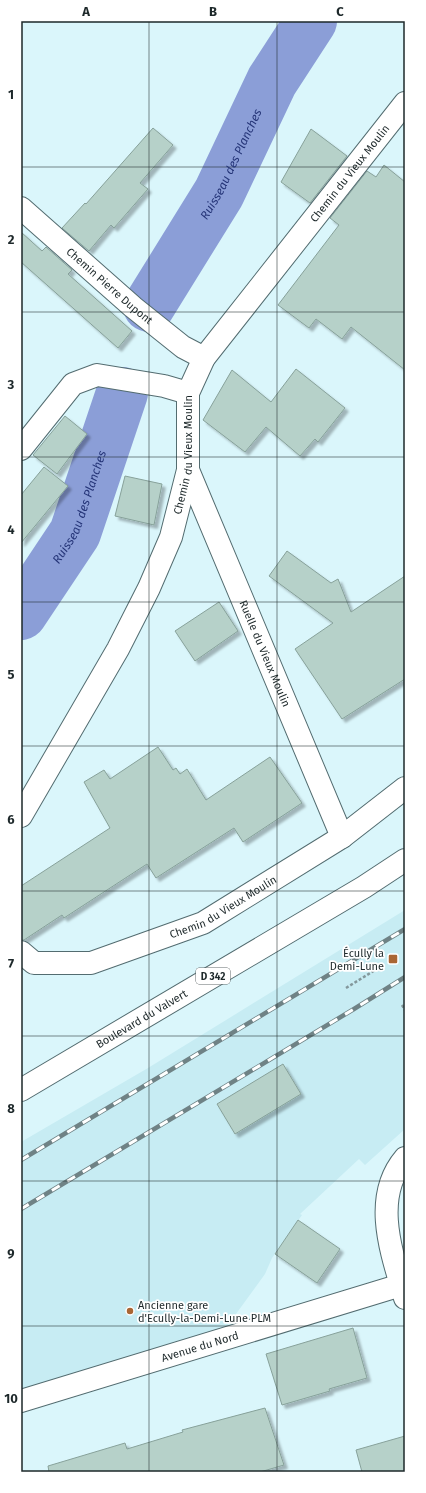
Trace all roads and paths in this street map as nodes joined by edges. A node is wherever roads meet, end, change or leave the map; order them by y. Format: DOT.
graph roads {
  1 [pos="405,103"];
  2 [pos="21,208"];
  3 [pos="204,358"];
  4 [pos="188,393"];
  5 [pos="21,449"];
  6 [pos="188,470"];
  7 [pos="405,788"];
  8 [pos="21,816"];
  9 [pos="342,837"];
  10 [pos="405,860"];
  11 [pos="21,952"];
  12 [pos="380,967"];
  13 [pos="346,988"];
  14 [pos="402,1005"];
  15 [pos="405,1010"];
  16 [pos="21,1090"];
  17 [pos="405,1158"];
  18 [pos="403,1292"];
  19 [pos="21,1401"];
  1 -- 3 [label="street, Chemin du Vieux Moulin"];
  2 -- 3 [label="street, Chemin Pierre Dupont"];
  3 -- 4 [label="street, Chemin du Vieux Moulin"];
  4 -- 5 [label="street"];
  4 -- 6 [label="street, Chemin du Vieux Moulin"];
  6 -- 8 [label="street, Chemin du Vieux Moulin"];
  6 -- 9 [label="street, Ruelle du Vieux Moulin"];
  7 -- 9 [label="street, Chemin du Vieux Moulin"];
  9 -- 11 [label="street, Chemin du Vieux Moulin"];
  10 -- 16 [label="street, Boulevard du Valvert / D 342"];
  12 -- 13 [label="path"];
  14 -- 15 [label="path"];
  17 -- 18 [label="street"];
  18 -- 19 [label="street, Avenue du Nord"];
}
